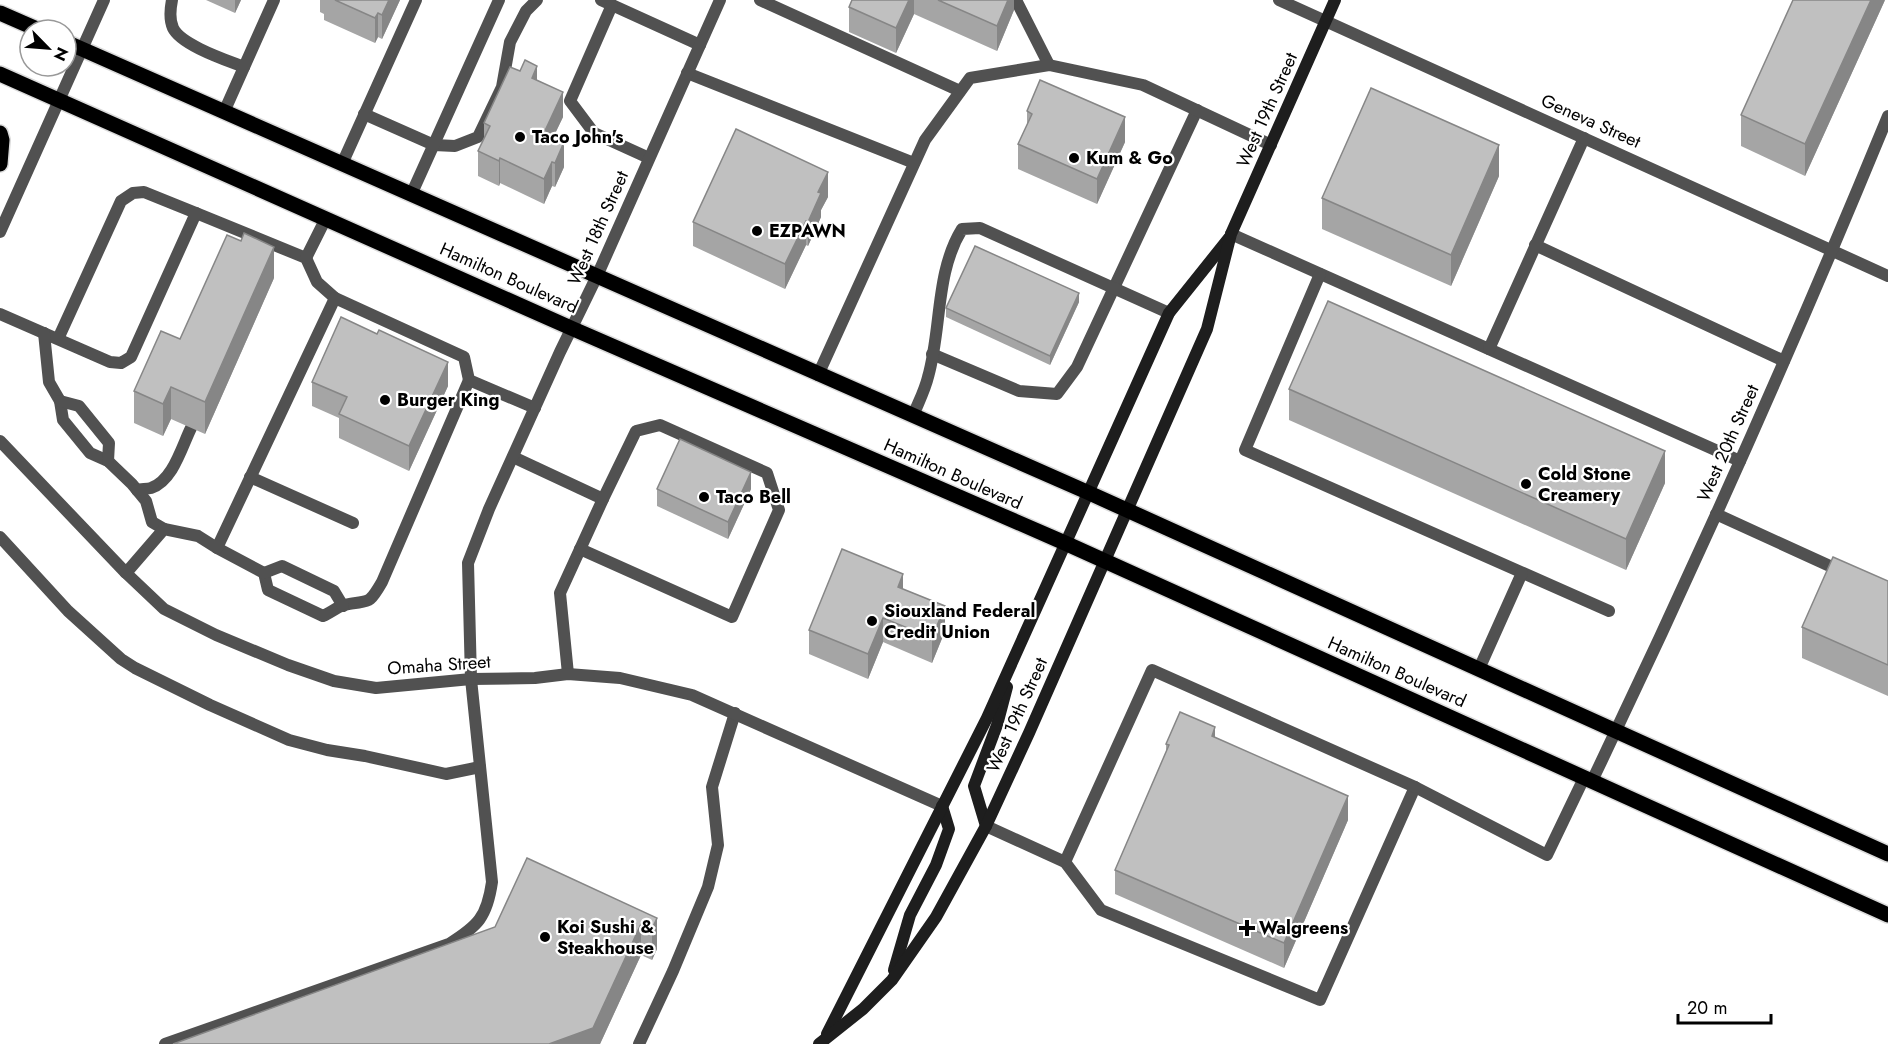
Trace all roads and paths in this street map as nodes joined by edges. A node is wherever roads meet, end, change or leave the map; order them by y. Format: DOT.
graph roads {
  1 [pos="104,0"];
  2 [pos="172,0"];
  3 [pos="274,0"];
  4 [pos="416,0"];
  5 [pos="499,0"];
  6 [pos="537,0"];
  7 [pos="720,0"];
  8 [pos="760,0"];
  9 [pos="1016,0"];
  10 [pos="1279,0"];
  11 [pos="1335,0"];
  12 [pos="606,3"];
  13 [pos="0,13"];
  14 [pos="18,21"];
  15 [pos="1326,21"];
  16 [pos="700,45"];
  17 [pos="78,48"];
  18 [pos="81,49"];
  19 [pos="1049,64"];
  20 [pos="244,68"];
  21 [pos="687,73"];
  22 [pos="0,74"];
  23 [pos="960,91"];
  24 [pos="59,100"];
  25 [pos="1197,110"];
  26 [pos="224,112"];
  27 [pos="364,114"];
  28 [pos="1888,116"];
  29 [pos="0,133"];
  30 [pos="1584,138"];
  31 [pos="434,145"];
  32 [pos="1271,145"];
  33 [pos="649,158"];
  34 [pos="914,163"];
  35 [pos="0,164"];
  36 [pos="342,164"];
  37 [pos="411,195"];
  38 [pos="196,213"];
  39 [pos="326,218"];
  40 [pos="0,232"];
  41 [pos="1232,234"];
  42 [pos="1535,245"];
  43 [pos="1833,251"];
  44 [pos="306,258"];
  45 [pos="1320,274"];
  46 [pos="597,276"];
  47 [pos="1888,276"];
  48 [pos="1115,287"];
  49 [pos="335,298"];
  50 [pos="1169,313"];
  51 [pos="0,314"];
  52 [pos="571,328"];
  53 [pos="44,333"];
  54 [pos="58,339"];
  55 [pos="1489,349"];
  56 [pos="932,354"];
  57 [pos="1784,361"];
  58 [pos="818,375"];
  59 [pos="469,380"];
  60 [pos="60,401"];
  61 [pos="535,408"];
  62 [pos="913,416"];
  63 [pos="190,428"];
  64 [pos="0,441"];
  65 [pos="513,457"];
  66 [pos="108,461"];
  67 [pos="1740,461"];
  68 [pos="250,477"];
  69 [pos="136,490"];
  70 [pos="1087,492"];
  71 [pos="603,499"];
  72 [pos="1128,511"];
  73 [pos="1716,514"];
  74 [pos="353,523"];
  75 [pos="164,529"];
  76 [pos="0,537"];
  77 [pos="1065,543"];
  78 [pos="217,548"];
  79 [pos="580,549"];
  80 [pos="1104,561"];
  81 [pos="126,573"];
  82 [pos="264,573"];
  83 [pos="1522,573"];
  84 [pos="1856,578"];
  85 [pos="343,606"];
  86 [pos="1609,611"];
  87 [pos="1016,653"];
  88 [pos="1479,669"];
  89 [pos="568,674"];
  90 [pos="471,679"];
  91 [pos="735,713"];
  92 [pos="1617,730"];
  93 [pos="480,767"];
  94 [pos="1588,780"];
  95 [pos="1415,787"];
  96 [pos="942,806"];
  97 [pos="986,826"];
  98 [pos="1888,854"];
  99 [pos="1065,862"];
  100 [pos="1888,915"];
  101 [pos="892,980"];
  102 [pos="822,1041"];
  103 [pos="165,1044"];
  104 [pos="639,1044"];
  1 -- 18 [label="street"];
  2 -- 20 [label="street"];
  3 -- 20 [label="street"];
  4 -- 27 [label="street"];
  5 -- 31 [label="street"];
  6 -- 31 [label="street"];
  7 -- 16 [label="street, West 18th Street"];
  8 -- 23 [label="street"];
  9 -- 19 [label="street"];
  10 -- 15 [label="street, Geneva Street"];
  11 -- 15 [label="main road, West 19th Street"];
  12 -- 16 [label="street"];
  12 -- 33 [label="street"];
  13 -- 14 [label="main road"];
  15 -- 30 [label="street, Geneva Street"];
  15 -- 32 [label="main road, West 19th Street"];
  16 -- 21 [label="street, West 18th Street"];
  17 -- 18 [label="main road, Hamilton Boulevard"];
  18 -- 24 [label="street"];
  18 -- 26 [label="main road, Hamilton Boulevard"];
  19 -- 23 [label="street"];
  19 -- 25 [label="street"];
  20 -- 26 [label="street"];
  21 -- 33 [label="street, West 18th Street"];
  21 -- 34 [label="street"];
  22 -- 24 [label="main road, Hamilton Boulevard"];
  23 -- 34 [label="street"];
  24 -- 39 [label="main road, Hamilton Boulevard"];
  24 -- 40 [label="street"];
  25 -- 32 [label="street"];
  25 -- 48 [label="street"];
  26 -- 36 [label="main road, Hamilton Boulevard"];
  27 -- 31 [label="street"];
  27 -- 36 [label="street"];
  28 -- 43 [label="street, West 20th Street"];
  29 -- 35 [label="main road"];
  30 -- 42 [label="street"];
  30 -- 43 [label="street, Geneva Street"];
  31 -- 37 [label="street"];
  32 -- 41 [label="main road, West 19th Street"];
  33 -- 46 [label="street, West 18th Street"];
  34 -- 58 [label="street"];
  36 -- 37 [label="main road, Hamilton Boulevard"];
  37 -- 46 [label="main road, Hamilton Boulevard"];
  38 -- 44 [label="street"];
  38 -- 54 [label="street"];
  38 -- 54 [label="street"];
  39 -- 44 [label="street"];
  39 -- 52 [label="main road, Hamilton Boulevard"];
  41 -- 45 [label="street"];
  41 -- 50 [label="main road, West 19th Street"];
  41 -- 72 [label="main road, West 19th Street"];
  42 -- 55 [label="street"];
  42 -- 57 [label="street"];
  43 -- 47 [label="street, Geneva Street"];
  43 -- 57 [label="street, West 20th Street"];
  44 -- 49 [label="street"];
  45 -- 55 [label="street"];
  45 -- 83 [label="street"];
  46 -- 52 [label="street, West 18th Street"];
  46 -- 58 [label="main road, Hamilton Boulevard"];
  48 -- 50 [label="street"];
  48 -- 56 [label="street"];
  48 -- 56 [label="street"];
  49 -- 59 [label="street"];
  49 -- 68 [label="street"];
  50 -- 70 [label="main road, West 19th Street"];
  51 -- 53 [label="street"];
  52 -- 61 [label="street, West 18th Street"];
  52 -- 77 [label="main road, Hamilton Boulevard"];
  53 -- 54 [label="street"];
  53 -- 60 [label="street"];
  55 -- 67 [label="street"];
  56 -- 62 [label="street"];
  57 -- 67 [label="street, West 20th Street"];
  58 -- 62 [label="main road, Hamilton Boulevard"];
  59 -- 61 [label="street"];
  59 -- 85 [label="street"];
  60 -- 66 [label="street"];
  60 -- 66 [label="street"];
  61 -- 65 [label="street, West 18th Street"];
  62 -- 70 [label="main road, Hamilton Boulevard"];
  63 -- 69 [label="street"];
  64 -- 81 [label="street, Omaha Street"];
  65 -- 71 [label="street"];
  65 -- 90 [label="street, West 18th Street"];
  66 -- 69 [label="street"];
  67 -- 73 [label="street, West 20th Street"];
  68 -- 74 [label="street"];
  68 -- 78 [label="street"];
  69 -- 75 [label="street"];
  70 -- 72 [label="main road, Hamilton Boulevard"];
  70 -- 77 [label="main road, West 19th Street"];
  71 -- 79 [label="street"];
  71 -- 79 [label="street"];
  72 -- 80 [label="main road, West 19th Street"];
  72 -- 88 [label="main road, Hamilton Boulevard"];
  73 -- 84 [label="street"];
  73 -- 92 [label="street, West 20th Street"];
  75 -- 78 [label="street"];
  75 -- 81 [label="street"];
  76 -- 93 [label="street"];
  77 -- 80 [label="main road, Hamilton Boulevard"];
  77 -- 87 [label="main road, West 19th Street"];
  78 -- 82 [label="street"];
  79 -- 89 [label="street"];
  80 -- 94 [label="main road, Hamilton Boulevard"];
  80 -- 97 [label="main road, West 19th Street"];
  81 -- 90 [label="street, Omaha Street"];
  82 -- 85 [label="street"];
  82 -- 85 [label="street"];
  83 -- 86 [label="street"];
  83 -- 88 [label="street"];
  87 -- 96 [label="main road, West 19th Street"];
  87 -- 97 [label="main road"];
  88 -- 92 [label="main road, Hamilton Boulevard"];
  89 -- 90 [label="street, Omaha Street"];
  89 -- 91 [label="street, Omaha Street"];
  90 -- 93 [label="street, West 18th Street"];
  91 -- 96 [label="street, Omaha Street"];
  91 -- 104 [label="street"];
  92 -- 94 [label="street, West 20th Street"];
  92 -- 98 [label="main road, Hamilton Boulevard"];
  93 -- 103 [label="street, West 18th Street"];
  94 -- 95 [label="street, West 20th Street"];
  94 -- 100 [label="main road, Hamilton Boulevard"];
  95 -- 99 [label="street"];
  95 -- 99 [label="street"];
  96 -- 101 [label="main road"];
  96 -- 102 [label="main road, West 19th Street"];
  97 -- 99 [label="street"];
  97 -- 101 [label="main road, West 19th Street"];
  101 -- 102 [label="main road, West 19th Street"];
}
